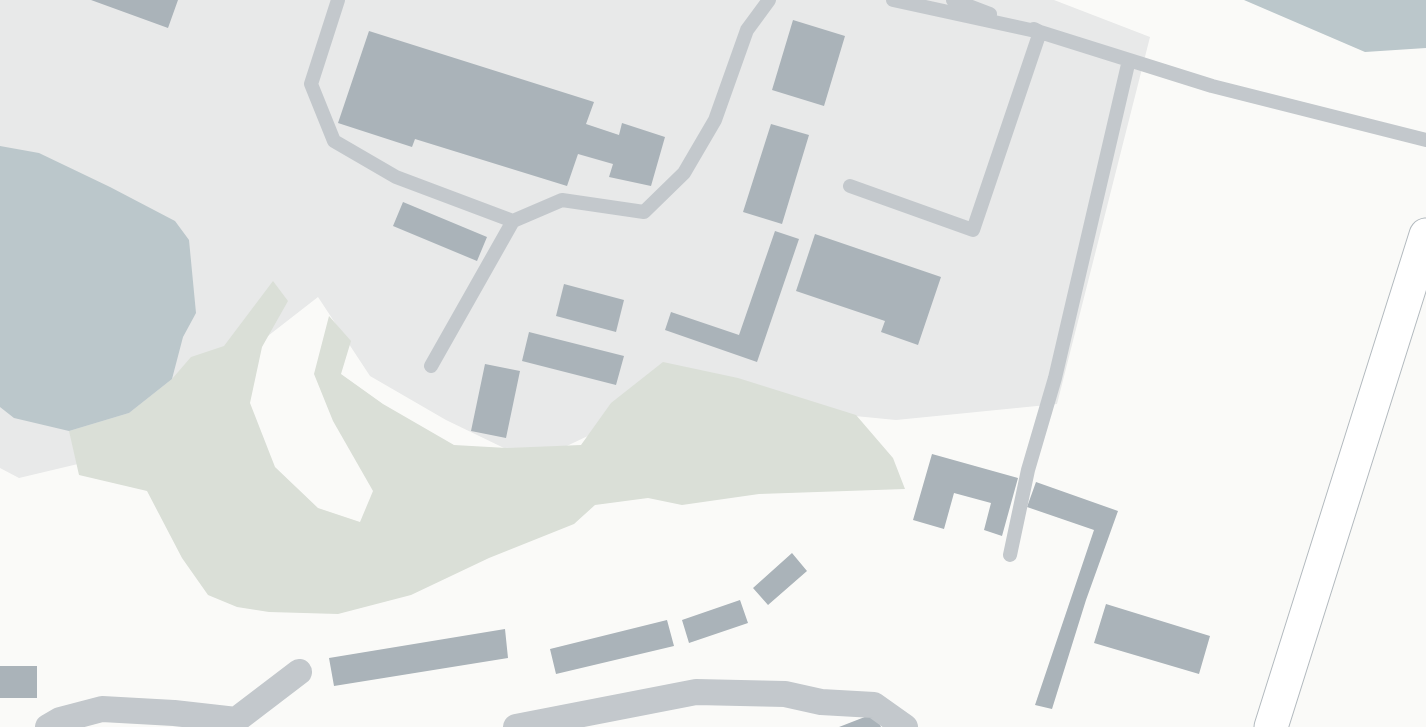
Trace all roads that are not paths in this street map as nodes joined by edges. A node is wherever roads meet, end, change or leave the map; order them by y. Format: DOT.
graph roads {
  1 [pos="338,0"];
  2 [pos="769,0"];
  3 [pos="893,0"];
  4 [pos="953,0"];
  5 [pos="1040,32"];
  6 [pos="1130,60"];
  7 [pos="1426,140"];
  8 [pos="850,186"];
  9 [pos="513,221"];
  10 [pos="1426,235"];
  11 [pos="431,366"];
  12 [pos="1010,555"];
  13 [pos="299,672"];
  14 [pos="48,727"];
  15 [pos="516,727"];
  16 [pos="905,727"];
  17 [pos="1271,727"];
  1 -- 9 [label="lane"];
  2 -- 9 [label="lane"];
  3 -- 5 [label="lane"];
  4 -- 5 [label="lane"];
  5 -- 6 [label="lane"];
  5 -- 8 [label="lane"];
  6 -- 7 [label="lane"];
  6 -- 12 [label="lane"];
  9 -- 11 [label="lane"];
  10 -- 17 [label="main road"];
  13 -- 14 [label="street"];
  15 -- 16 [label="street"];
}
